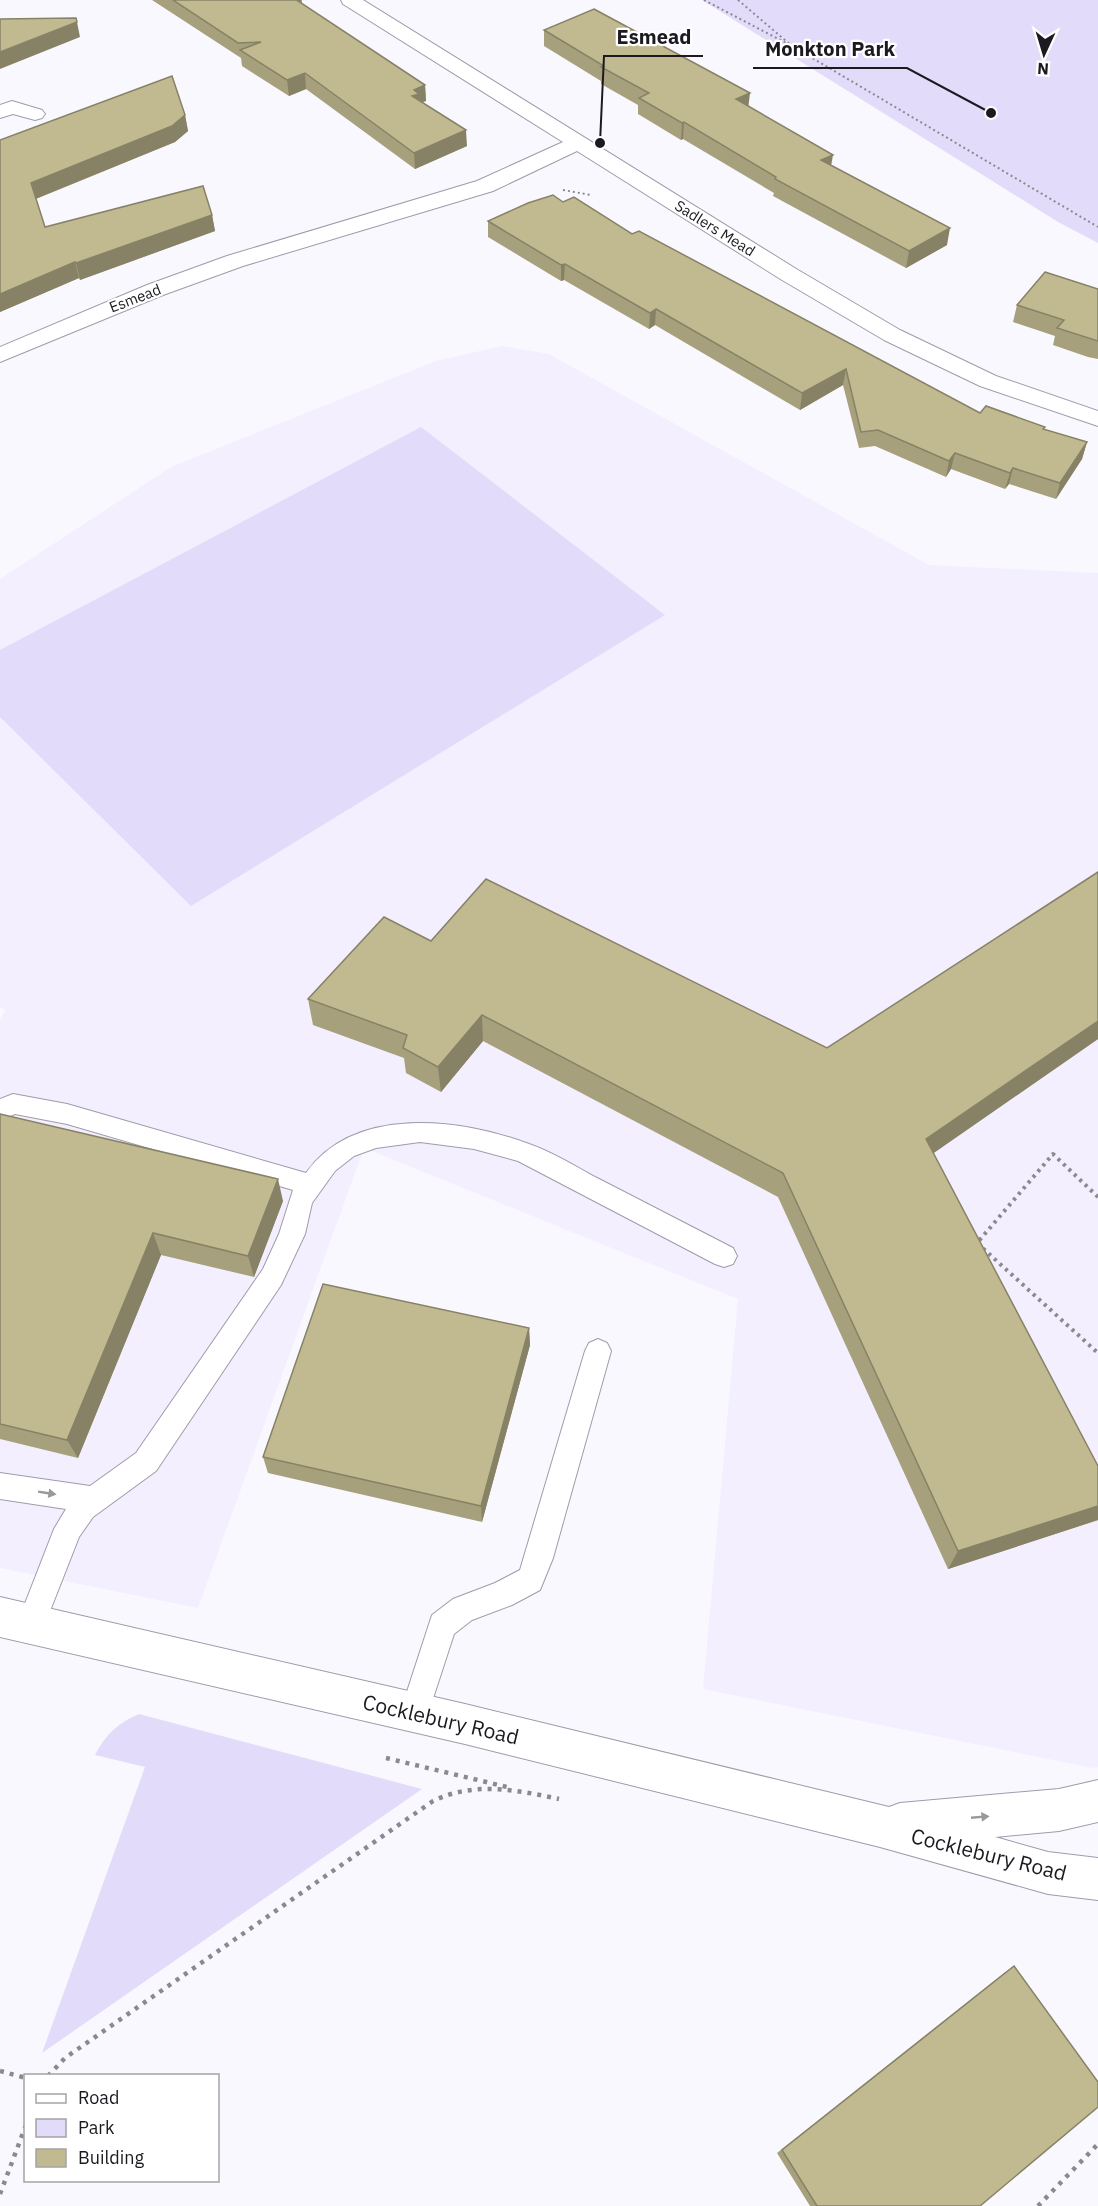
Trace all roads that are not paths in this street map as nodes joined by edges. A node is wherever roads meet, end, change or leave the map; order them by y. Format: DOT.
graph roads {
  1 [pos="350,0"];
  2 [pos="6,104"];
  3 [pos="34,114"];
  4 [pos="579,142"];
  5 [pos="0,355"];
  6 [pos="1098,419"];
  7 [pos="0,1110"];
  8 [pos="311,1185"];
  9 [pos="724,1256"];
  10 [pos="598,1351"];
  11 [pos="0,1486"];
  12 [pos="94,1500"];
  13 [pos="15,1621"];
  14 [pos="415,1713"];
  15 [pos="1098,1801"];
  16 [pos="880,1826"];
  17 [pos="1098,1879"];
  1 -- 4 [label="street, Sadlers Mead"];
  2 -- 3 [label="street"];
  4 -- 5 [label="street, Esmead"];
  4 -- 6 [label="street, Sadlers Mead"];
  7 -- 8 [label="lane"];
  8 -- 9 [label="lane"];
  8 -- 12 [label="lane"];
  10 -- 14 [label="lane"];
  11 -- 12 [label="lane, one-way"];
  12 -- 13 [label="lane"];
  13 -- 14 [label="street, Cocklebury Road"];
  14 -- 16 [label="street, Cocklebury Road"];
  16 -- 15 [label="street, Cocklebury Road, one-way"];
  16 -- 17 [label="street, Cocklebury Road"];
}
